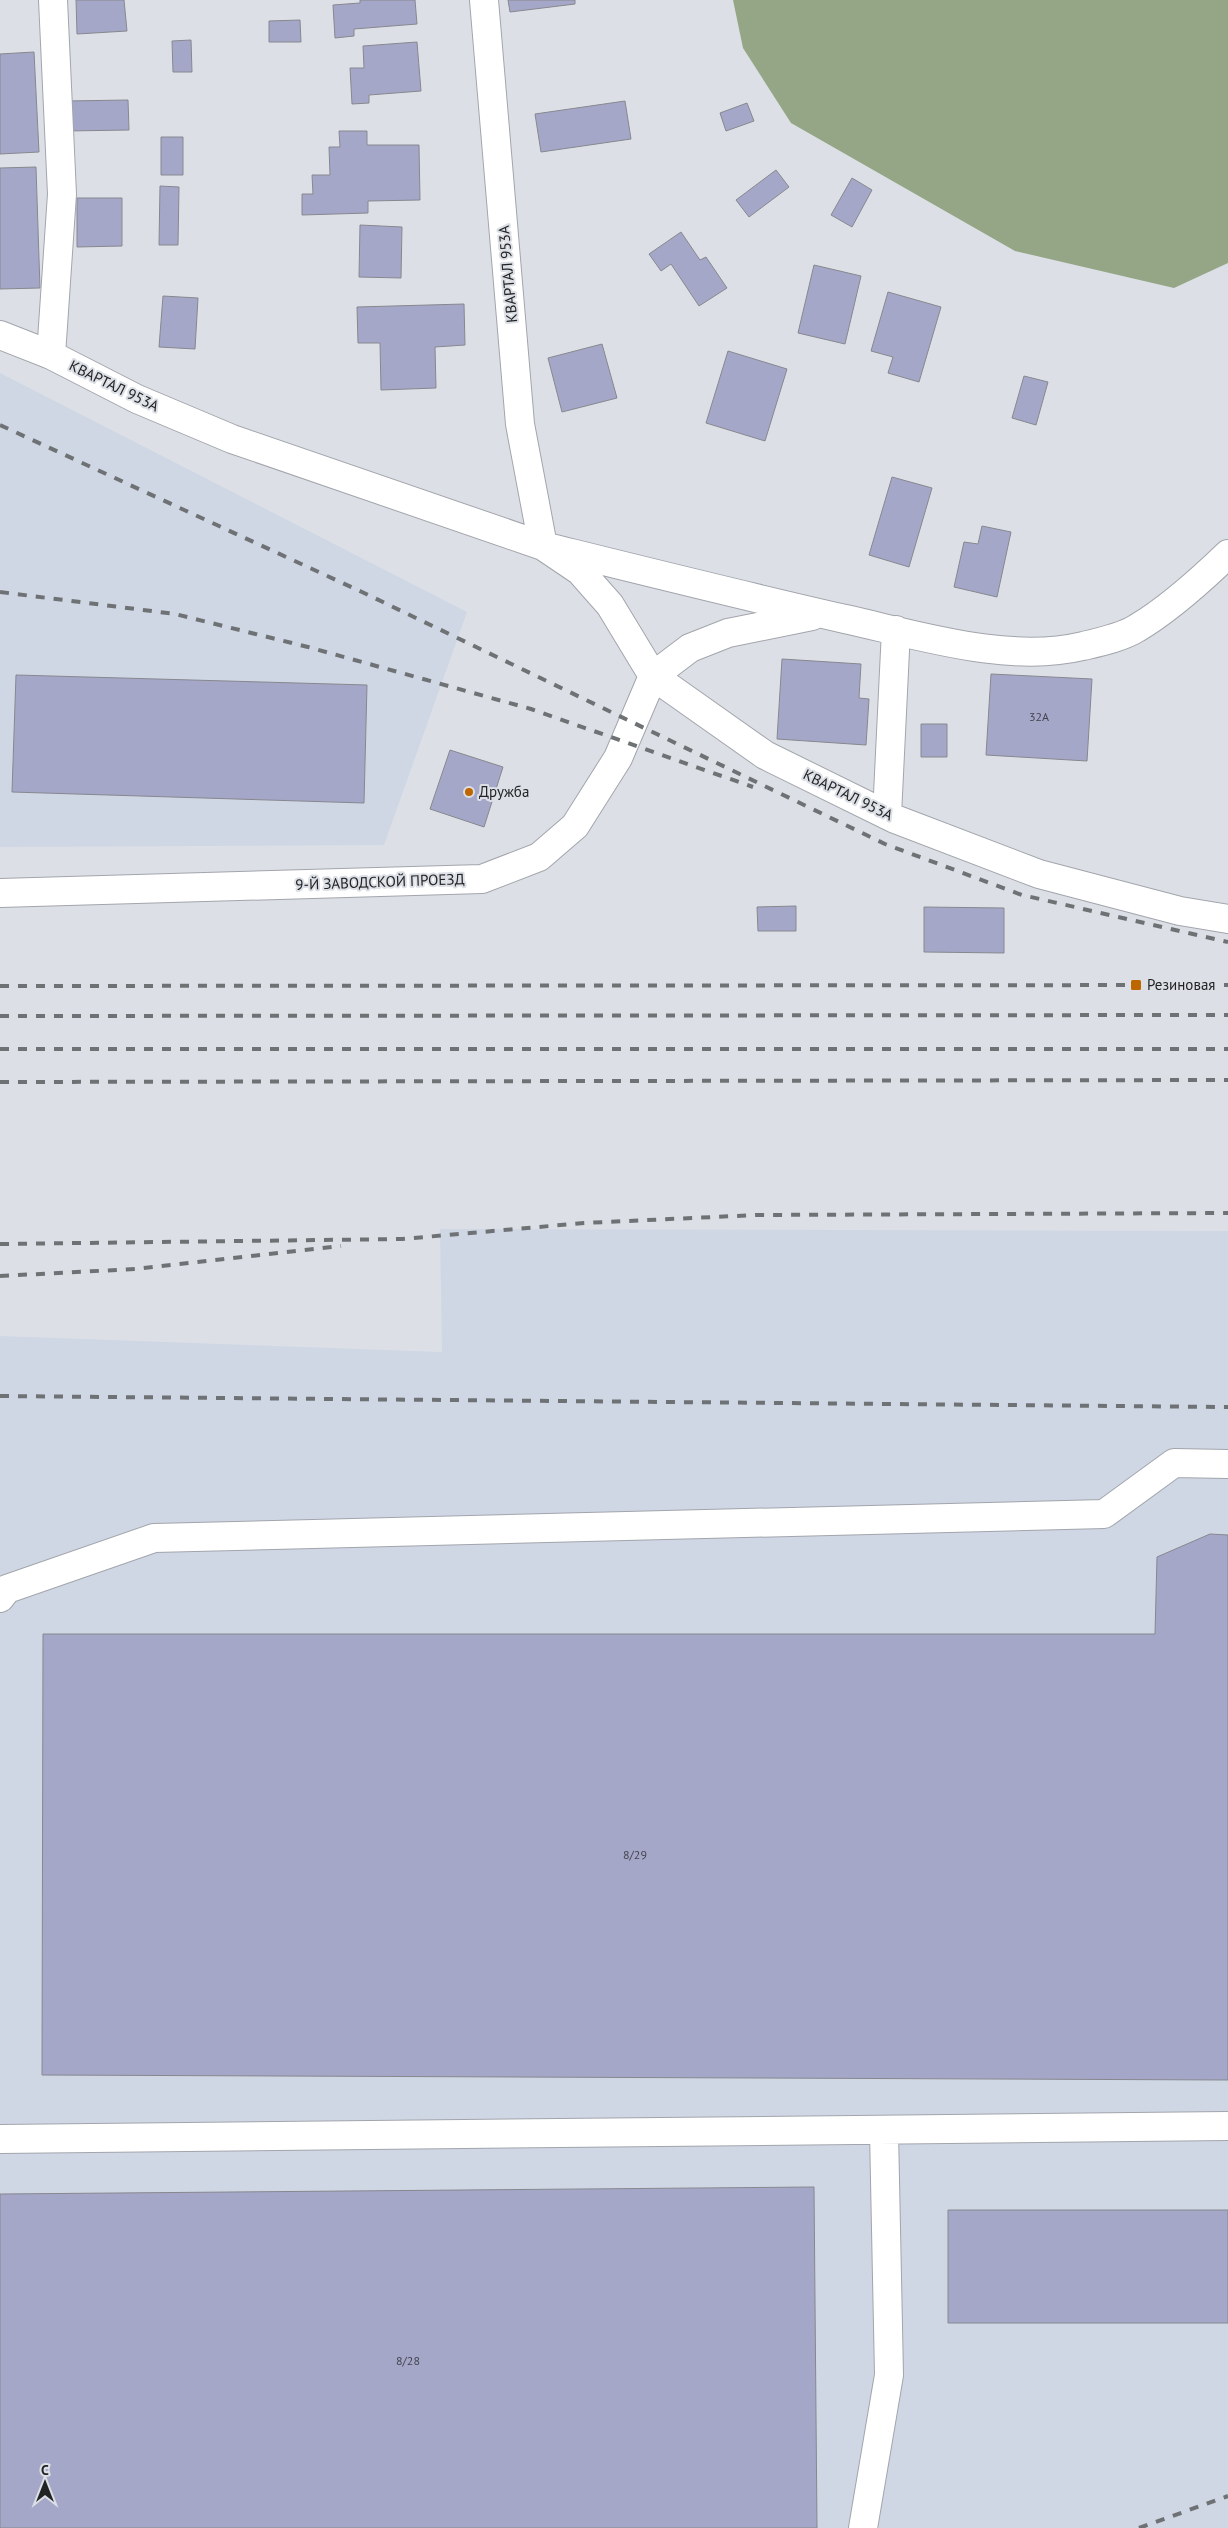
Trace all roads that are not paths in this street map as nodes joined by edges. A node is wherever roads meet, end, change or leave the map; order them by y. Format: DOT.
graph roads {
  1 [pos="53,0"];
  2 [pos="484,0"];
  3 [pos="0,335"];
  4 [pos="51,355"];
  5 [pos="543,546"];
  6 [pos="1228,554"];
  7 [pos="823,614"];
  8 [pos="896,630"];
  9 [pos="653,676"];
  10 [pos="887,815"];
  11 [pos="0,893"];
  12 [pos="1228,919"];
  13 [pos="1228,1464"];
  14 [pos="0,1598"];
  15 [pos="1228,2126"];
  16 [pos="884,2131"];
  17 [pos="0,2138"];
  18 [pos="863,2528"];
  1 -- 4 [label="street, КВАРТАЛ 953А"];
  2 -- 5 [label="street, КВАРТАЛ 953А"];
  3 -- 4 [label="street, КВАРТАЛ 953А"];
  4 -- 5 [label="street, КВАРТАЛ 953А"];
  5 -- 7 [label="street, КВАРТАЛ 953А"];
  5 -- 9 [label="street, КВАРТАЛ 953А"];
  6 -- 8 [label="street, КВАРТАЛ 953А"];
  7 -- 8 [label="street, КВАРТАЛ 953А"];
  7 -- 9 [label="street"];
  8 -- 10 [label="street"];
  9 -- 10 [label="street, КВАРТАЛ 953А"];
  9 -- 11 [label="street, 9-Й ЗАВОДСКОЙ ПРОЕЗД"];
  10 -- 12 [label="street, КВАРТАЛ 953А"];
  13 -- 14 [label="street"];
  15 -- 16 [label="street"];
  16 -- 17 [label="street"];
  16 -- 18 [label="street"];
}
